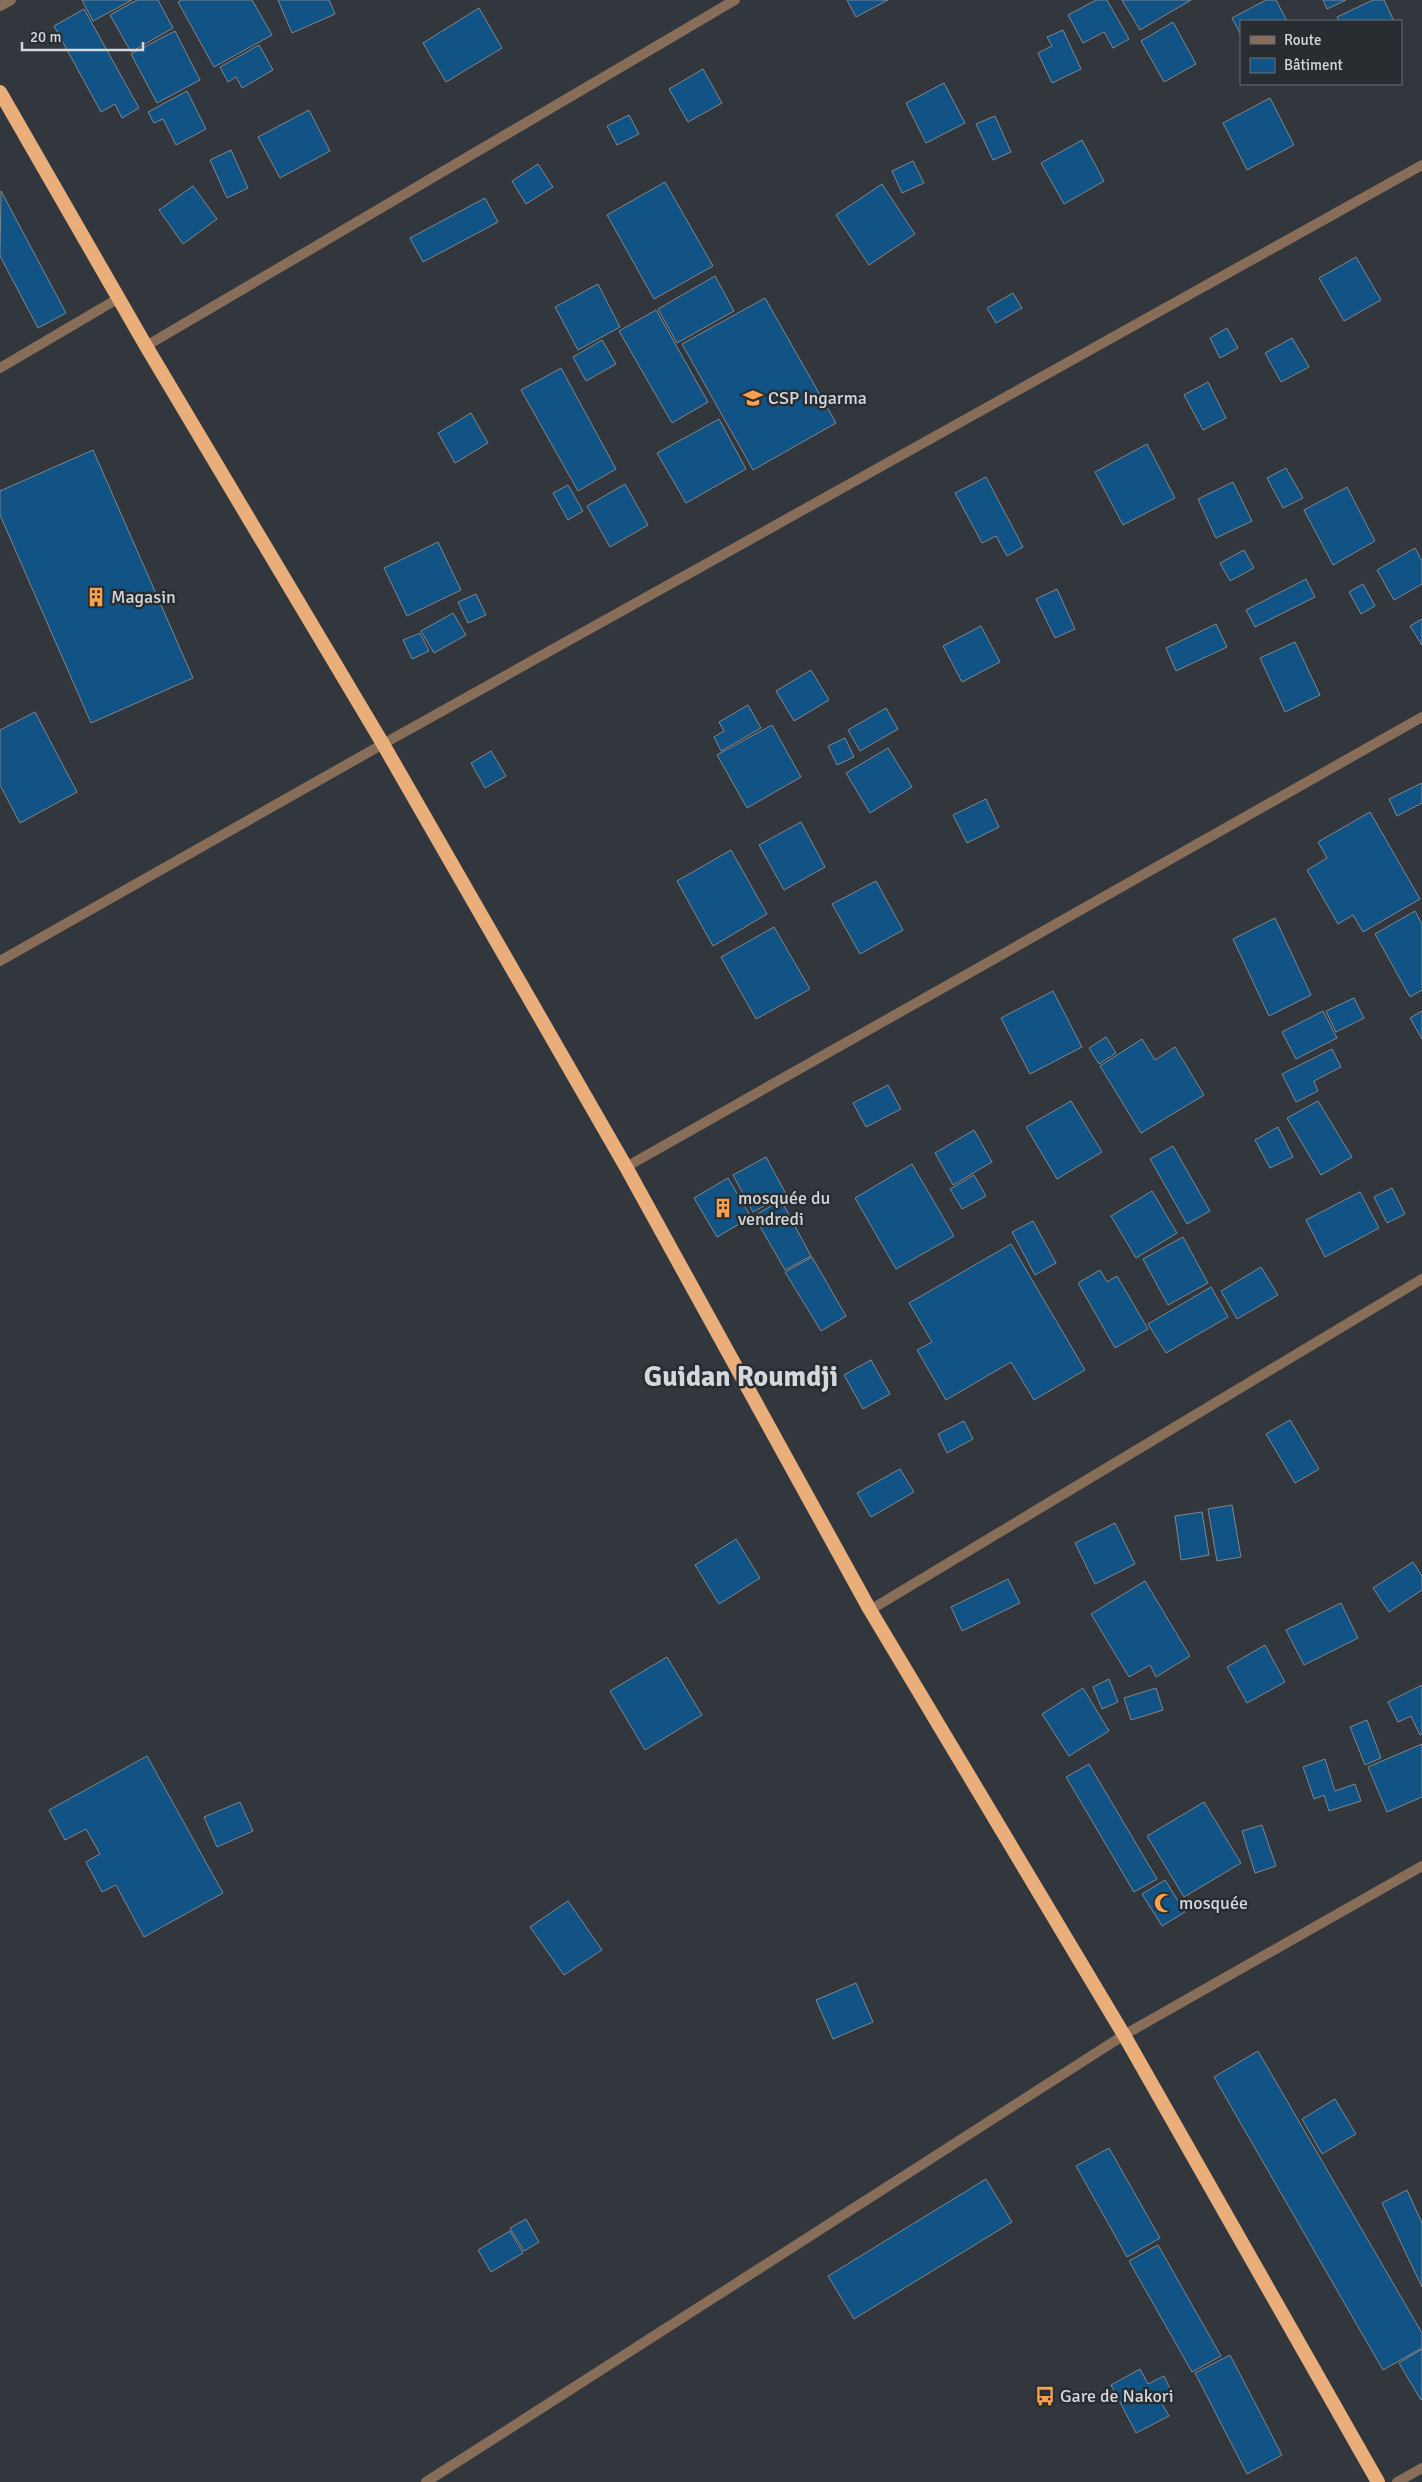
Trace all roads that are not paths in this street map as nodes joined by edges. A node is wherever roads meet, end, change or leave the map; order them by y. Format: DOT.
graph roads {
  1 [pos="11,0"];
  2 [pos="735,0"];
  3 [pos="0,6"];
  4 [pos="0,92"];
  5 [pos="1422,165"];
  6 [pos="120,298"];
  7 [pos="146,346"];
  8 [pos="0,368"];
  9 [pos="1422,717"];
  10 [pos="383,744"];
  11 [pos="0,961"];
  12 [pos="626,1167"];
  13 [pos="1422,1279"];
  14 [pos="870,1610"];
  15 [pos="1422,1866"];
  16 [pos="1124,2035"];
  17 [pos="1422,2468"];
  18 [pos="426,2482"];
  19 [pos="1378,2482"];
  20 [pos="1397,2482"];
  1 -- 3 [label="street"];
  2 -- 7 [label="street"];
  4 -- 6 [label="highway"];
  5 -- 10 [label="street"];
  6 -- 7 [label="highway"];
  6 -- 8 [label="street"];
  7 -- 10 [label="highway"];
  9 -- 12 [label="street"];
  10 -- 11 [label="street"];
  10 -- 12 [label="highway"];
  12 -- 14 [label="highway"];
  13 -- 14 [label="street"];
  14 -- 16 [label="highway"];
  15 -- 16 [label="street"];
  16 -- 18 [label="street"];
  16 -- 19 [label="highway"];
  17 -- 20 [label="street"];
}
